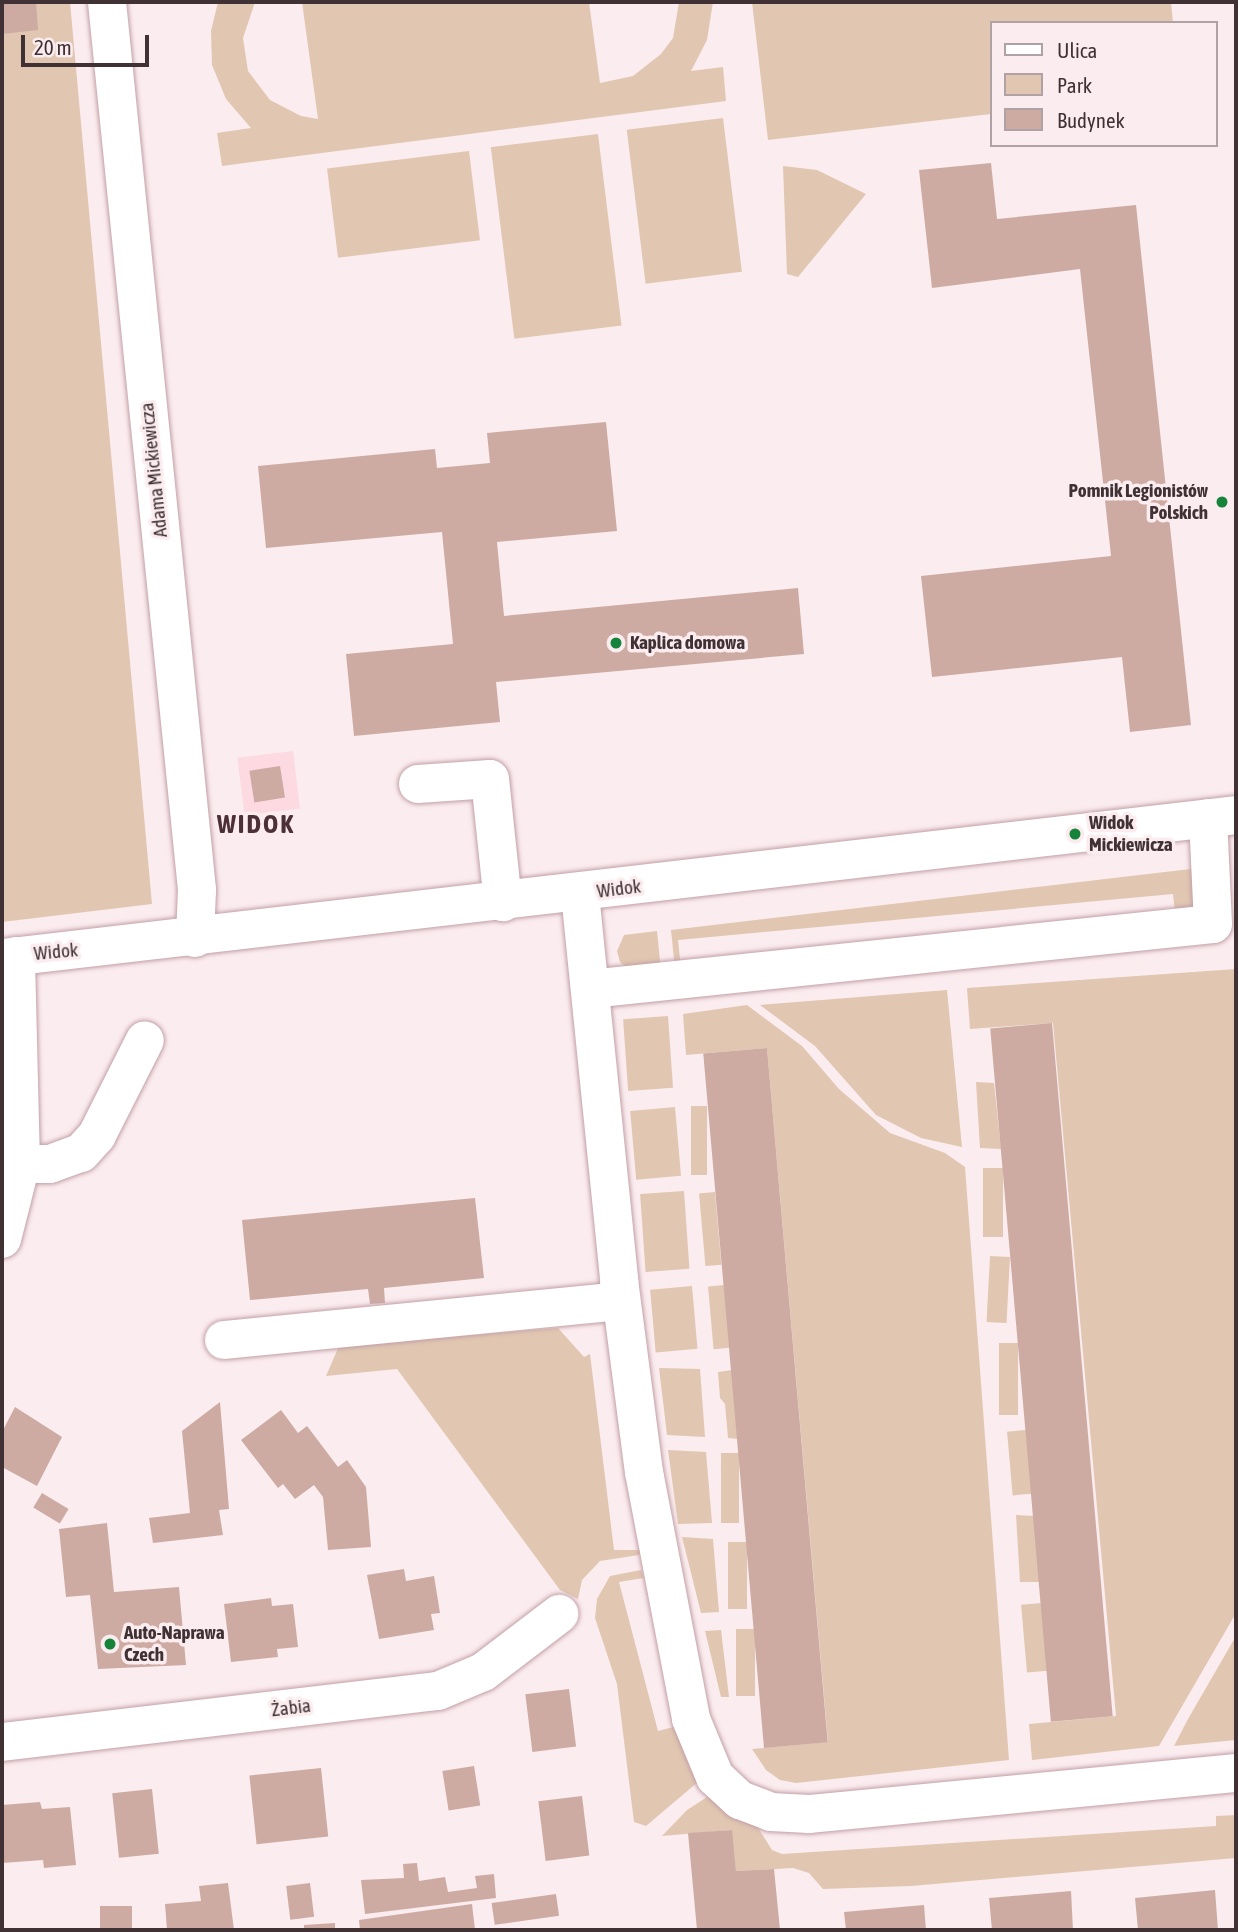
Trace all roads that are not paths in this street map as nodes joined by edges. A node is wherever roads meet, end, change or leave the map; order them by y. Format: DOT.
graph roads {
  1 [pos="107,2"];
  2 [pos="418,784"];
  3 [pos="1222,817"];
  4 [pos="580,894"];
  5 [pos="503,902"];
  6 [pos="195,938"];
  7 [pos="9,957"];
  8 [pos="590,989"];
  9 [pos="145,1041"];
  10 [pos="21,1164"];
  11 [pos="2,1238"];
  12 [pos="621,1301"];
  13 [pos="224,1340"];
  14 [pos="559,1614"];
  15 [pos="2,1742"];
  16 [pos="1236,1773"];
  1 -- 6 [label="street, Adama Mickiewicza"];
  2 -- 5 [label="street"];
  3 -- 4 [label="street, Widok"];
  3 -- 8 [label="street"];
  4 -- 5 [label="street, Widok"];
  4 -- 8 [label="street"];
  5 -- 6 [label="street, Widok"];
  6 -- 7 [label="street, Widok"];
  7 -- 10 [label="street"];
  8 -- 12 [label="street"];
  9 -- 10 [label="street"];
  10 -- 11 [label="street"];
  12 -- 13 [label="street"];
  12 -- 16 [label="street"];
  14 -- 15 [label="street, Żabia"];
}
